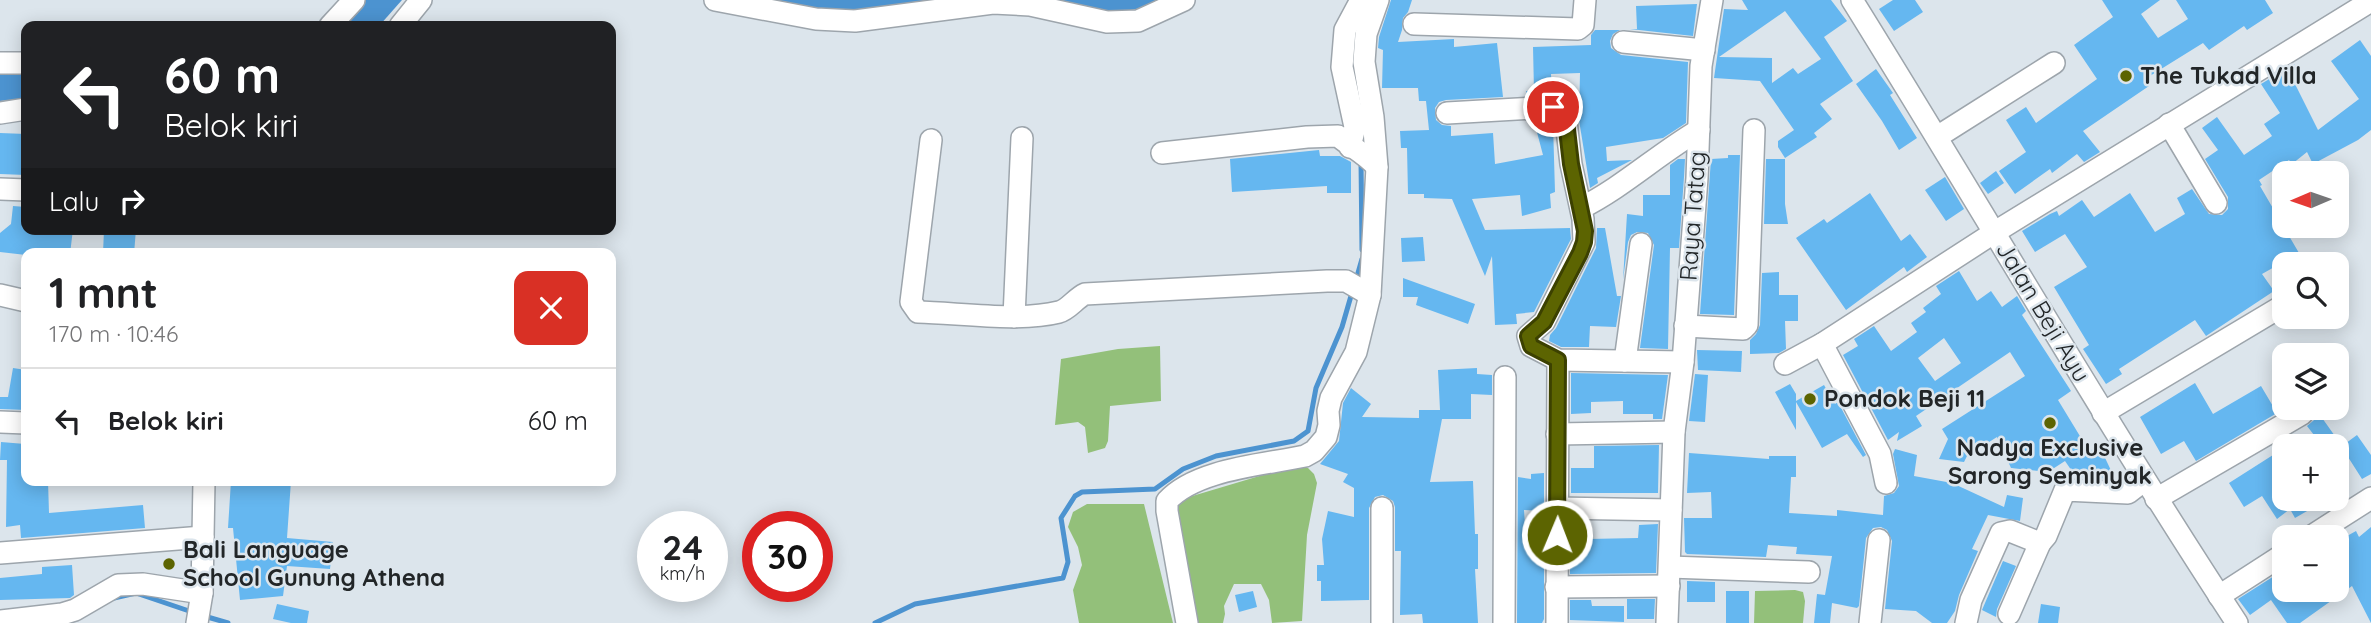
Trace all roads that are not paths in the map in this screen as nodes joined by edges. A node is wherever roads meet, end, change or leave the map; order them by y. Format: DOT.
graph roads {
  1 [pos="354,0"];
  2 [pos="421,0"];
  3 [pos="715,0"];
  4 [pos="1184,0"];
  5 [pos="1361,0"];
  6 [pos="1378,0"];
  7 [pos="1585,0"];
  8 [pos="1713,0"];
  9 [pos="1852,0"];
  10 [pos="2368,4"];
  11 [pos="335,21"];
  12 [pos="404,21"];
  13 [pos="1414,24"];
  14 [pos="1623,41"];
  15 [pos="1704,50"];
  16 [pos="0,63"];
  17 [pos="21,63"];
  18 [pos="2053,63"];
  19 [pos="21,110"];
  20 [pos="0,113"];
  21 [pos="1447,113"];
  22 [pos="2169,124"];
  23 [pos="1699,130"];
  24 [pos="1754,130"];
  25 [pos="1937,136"];
  26 [pos="1022,138"];
  27 [pos="931,139"];
  28 [pos="1163,152"];
  29 [pos="1363,155"];
  30 [pos="0,189"];
  31 [pos="21,190"];
  32 [pos="2216,203"];
  33 [pos="1581,208"];
  34 [pos="1995,232"];
  35 [pos="1641,244"];
  36 [pos="1359,288"];
  37 [pos="0,295"];
  38 [pos="21,300"];
  39 [pos="2272,312"];
  40 [pos="1014,317"];
  41 [pos="1685,326"];
  42 [pos="1822,344"];
  43 [pos="1558,360"];
  44 [pos="1625,361"];
  45 [pos="1683,362"];
  46 [pos="1785,364"];
  47 [pos="1505,377"];
  48 [pos="2103,413"];
  49 [pos="2292,420"];
  50 [pos="0,422"];
  51 [pos="21,423"];
  52 [pos="1674,432"];
  53 [pos="1557,434"];
  54 [pos="2145,480"];
  55 [pos="1886,483"];
  56 [pos="204,486"];
  57 [pos="2371,498"];
  58 [pos="2157,499"];
  59 [pos="1382,508"];
  60 [pos="1557,509"];
  61 [pos="1671,510"];
  62 [pos="2329,525"];
  63 [pos="203,537"];
  64 [pos="1879,540"];
  65 [pos="2040,542"];
  66 [pos="0,553"];
  67 [pos="2272,562"];
  68 [pos="1809,572"];
  69 [pos="1669,576"];
  70 [pos="1556,587"];
  71 [pos="202,593"];
  72 [pos="2219,596"];
  73 [pos="2009,614"];
  74 [pos="0,621"];
  75 [pos="197,623"];
  76 [pos="1187,623"];
  77 [pos="1382,623"];
  78 [pos="1504,623"];
  79 [pos="1557,623"];
  80 [pos="1667,623"];
  81 [pos="1870,623"];
  82 [pos="1966,623"];
  83 [pos="2236,623"];
  1 -- 11 [label="street"];
  2 -- 12 [label="street"];
  3 -- 4 [label="street"];
  5 -- 29 [label="street"];
  6 -- 29 [label="street"];
  7 -- 13 [label="street"];
  8 -- 15 [label="street, Raya Tatag"];
  9 -- 25 [label="street, Jalan Beji Ayu"];
  10 -- 22 [label="street"];
  14 -- 15 [label="street"];
  15 -- 23 [label="street, Raya Tatag"];
  16 -- 17 [label="street"];
  18 -- 25 [label="street"];
  19 -- 20 [label="street"];
  21 -- 33 [label="street"];
  22 -- 32 [label="street"];
  22 -- 34 [label="street"];
  23 -- 33 [label="street"];
  23 -- 41 [label="street, Raya Tatag"];
  24 -- 41 [label="street"];
  25 -- 34 [label="street, Jalan Beji Ayu"];
  26 -- 40 [label="street"];
  27 -- 40 [label="street"];
  28 -- 29 [label="street"];
  29 -- 36 [label="street"];
  30 -- 31 [label="street"];
  33 -- 43 [label="street"];
  34 -- 42 [label="street"];
  34 -- 48 [label="street, Jalan Beji Ayu"];
  35 -- 44 [label="street"];
  36 -- 40 [label="street"];
  36 -- 76 [label="street"];
  37 -- 38 [label="street"];
  39 -- 48 [label="street"];
  41 -- 45 [label="street, Raya Tatag"];
  42 -- 46 [label="street"];
  42 -- 55 [label="street"];
  43 -- 44 [label="street"];
  43 -- 53 [label="street"];
  44 -- 45 [label="street"];
  45 -- 52 [label="street, Raya Tatag"];
  47 -- 78 [label="street"];
  48 -- 54 [label="street, Jalan Beji Ayu"];
  49 -- 58 [label="street"];
  50 -- 51 [label="street"];
  52 -- 53 [label="street"];
  52 -- 61 [label="street, Raya Tatag"];
  53 -- 60 [label="street"];
  54 -- 58 [label="street, Jalan Beji Ayu"];
  54 -- 65 [label="street"];
  56 -- 63 [label="street"];
  57 -- 62 [label="street"];
  58 -- 72 [label="street, Jalan Beji Ayu"];
  59 -- 77 [label="street"];
  60 -- 61 [label="street"];
  60 -- 70 [label="street"];
  61 -- 69 [label="street, Raya Tatag"];
  63 -- 66 [label="street"];
  63 -- 71 [label="street"];
  64 -- 81 [label="street"];
  65 -- 73 [label="street"];
  65 -- 82 [label="street"];
  67 -- 72 [label="street"];
  68 -- 69 [label="street"];
  69 -- 70 [label="street"];
  69 -- 80 [label="street, Raya Tatag"];
  70 -- 79 [label="street"];
  71 -- 74 [label="street"];
  71 -- 75 [label="street"];
  72 -- 83 [label="street, Jalan Beji Ayu"];
}
